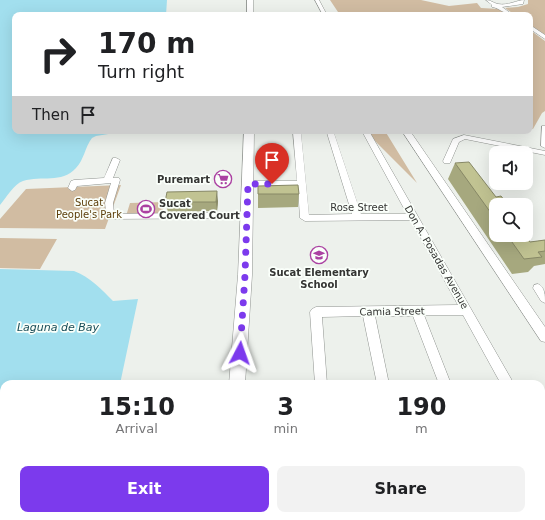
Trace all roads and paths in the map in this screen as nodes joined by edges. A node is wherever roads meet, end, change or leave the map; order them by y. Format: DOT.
graph roads {
  1 [pos="250,0"];
  2 [pos="317,0"];
  3 [pos="487,0"];
  4 [pos="522,0"];
  5 [pos="496,6"];
  6 [pos="250,12"];
  7 [pos="323,12"];
  8 [pos="505,12"];
  9 [pos="533,30"];
  10 [pos="545,38"];
  11 [pos="545,128"];
  12 [pos="249,134"];
  13 [pos="297,134"];
  14 [pos="331,134"];
  15 [pos="367,134"];
  16 [pos="408,134"];
  17 [pos="545,146"];
  18 [pos="545,153"];
  19 [pos="116,160"];
  20 [pos="447,161"];
  21 [pos="107,181"];
  22 [pos="248,184"];
  23 [pos="302,184"];
  24 [pos="72,188"];
  25 [pos="248,215"];
  26 [pos="414,217"];
  27 [pos="358,218"];
  28 [pos="538,288"];
  29 [pos="545,298"];
  30 [pos="468,310"];
  31 [pos="368,311"];
  32 [pos="417,311"];
  33 [pos="545,337"];
  34 [pos="238,380"];
  35 [pos="321,380"];
  36 [pos="382,380"];
  37 [pos="443,380"];
  38 [pos="506,380"];
  1 -- 6 [label="main road"];
  2 -- 7 [label="street"];
  3 -- 5 [label="street"];
  4 -- 5 [label="street"];
  5 -- 8 [label="street"];
  9 -- 10 [label="street"];
  11 -- 17 [label="street"];
  12 -- 22 [label="main road"];
  13 -- 23 [label="street"];
  14 -- 27 [label="street"];
  15 -- 26 [label="street, Don A. Posadas Avenue"];
  16 -- 33 [label="street"];
  18 -- 20 [label="street"];
  19 -- 21 [label="street"];
  21 -- 24 [label="street"];
  21 -- 25 [label="street"];
  22 -- 23 [label="street"];
  22 -- 25 [label="main road"];
  23 -- 27 [label="street, Rose Street"];
  25 -- 34 [label="main road"];
  26 -- 27 [label="street, Rose Street"];
  26 -- 30 [label="street, Don A. Posadas Avenue"];
  28 -- 29 [label="street"];
  30 -- 32 [label="street, Camia Street"];
  30 -- 38 [label="street, Don A. Posadas Avenue"];
  31 -- 32 [label="street, Camia Street"];
  31 -- 35 [label="street, Camia Street"];
  31 -- 36 [label="street"];
  32 -- 37 [label="street"];
}
